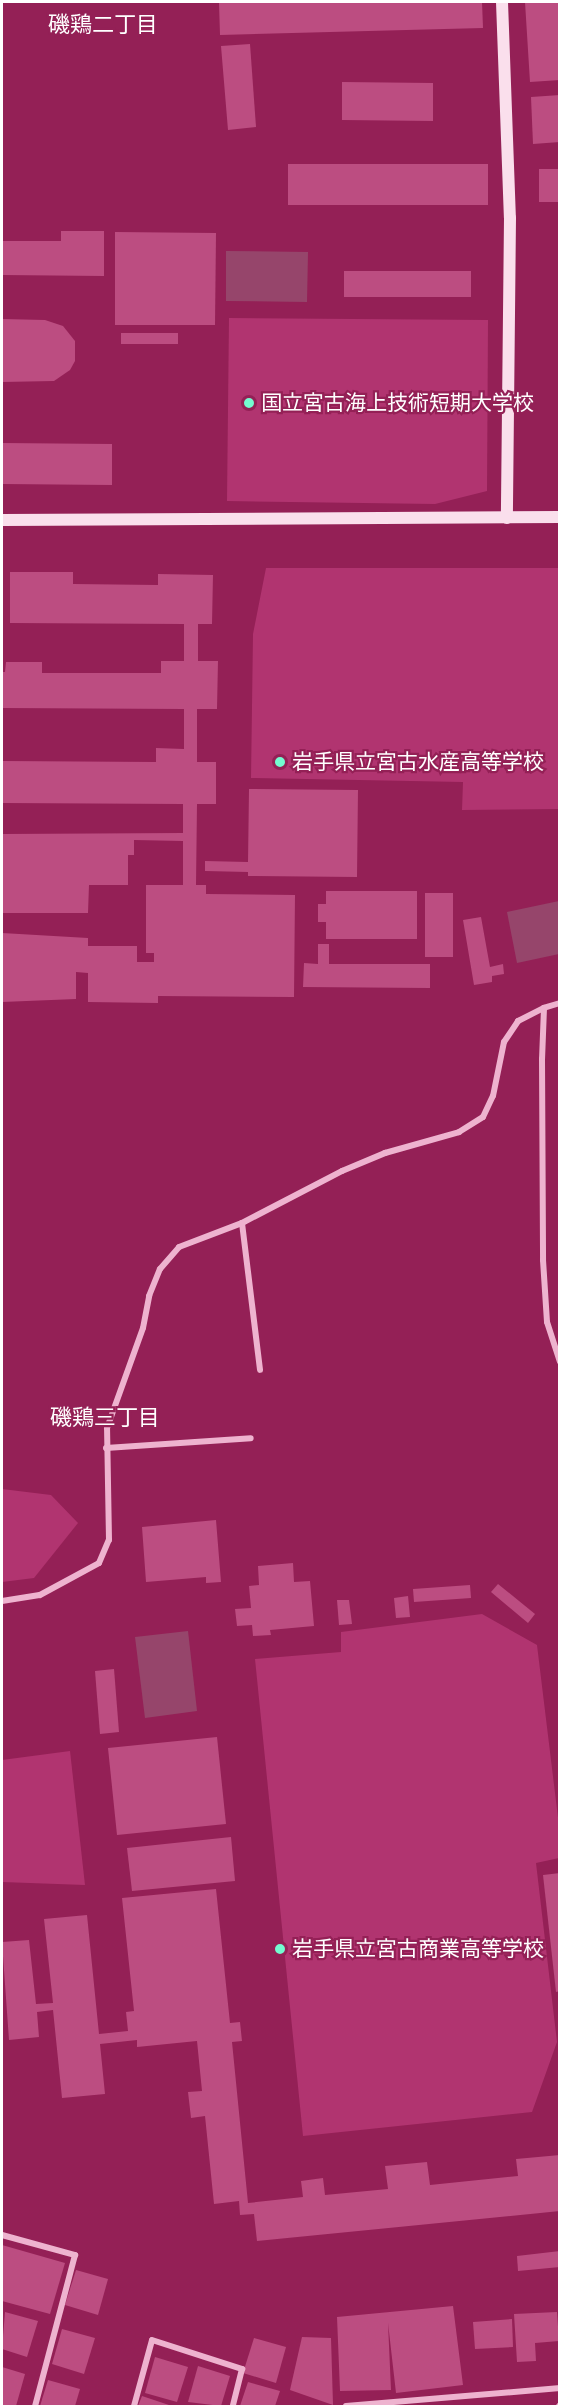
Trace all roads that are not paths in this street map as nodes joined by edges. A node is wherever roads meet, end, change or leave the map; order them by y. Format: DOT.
graph roads {
  1 [pos="502,2"];
  2 [pos="560,517"];
  3 [pos="507,518"];
  4 [pos="2,520"];
  5 [pos="560,1003"];
  6 [pos="544,1008"];
  7 [pos="242,1223"];
  8 [pos="560,1362"];
  9 [pos="260,1370"];
  10 [pos="251,1438"];
  11 [pos="106,1448"];
  12 [pos="2,1601"];
  13 [pos="2,2235"];
  14 [pos="560,2388"];
  15 [pos="460,2397"];
  16 [pos="35,2406"];
  17 [pos="134,2406"];
  18 [pos="233,2406"];
  19 [pos="346,2406"];
  20 [pos="458,2406"];
  1 -- 3 [label="street"];
  2 -- 3 [label="street"];
  3 -- 4 [label="street"];
  5 -- 6 [label="street"];
  6 -- 7 [label="street"];
  6 -- 8 [label="street"];
  7 -- 9 [label="street"];
  7 -- 11 [label="street"];
  10 -- 11 [label="street"];
  11 -- 12 [label="street"];
  13 -- 16 [label="street"];
  14 -- 15 [label="street"];
  15 -- 19 [label="street"];
  15 -- 20 [label="street"];
  17 -- 18 [label="street"];
}
